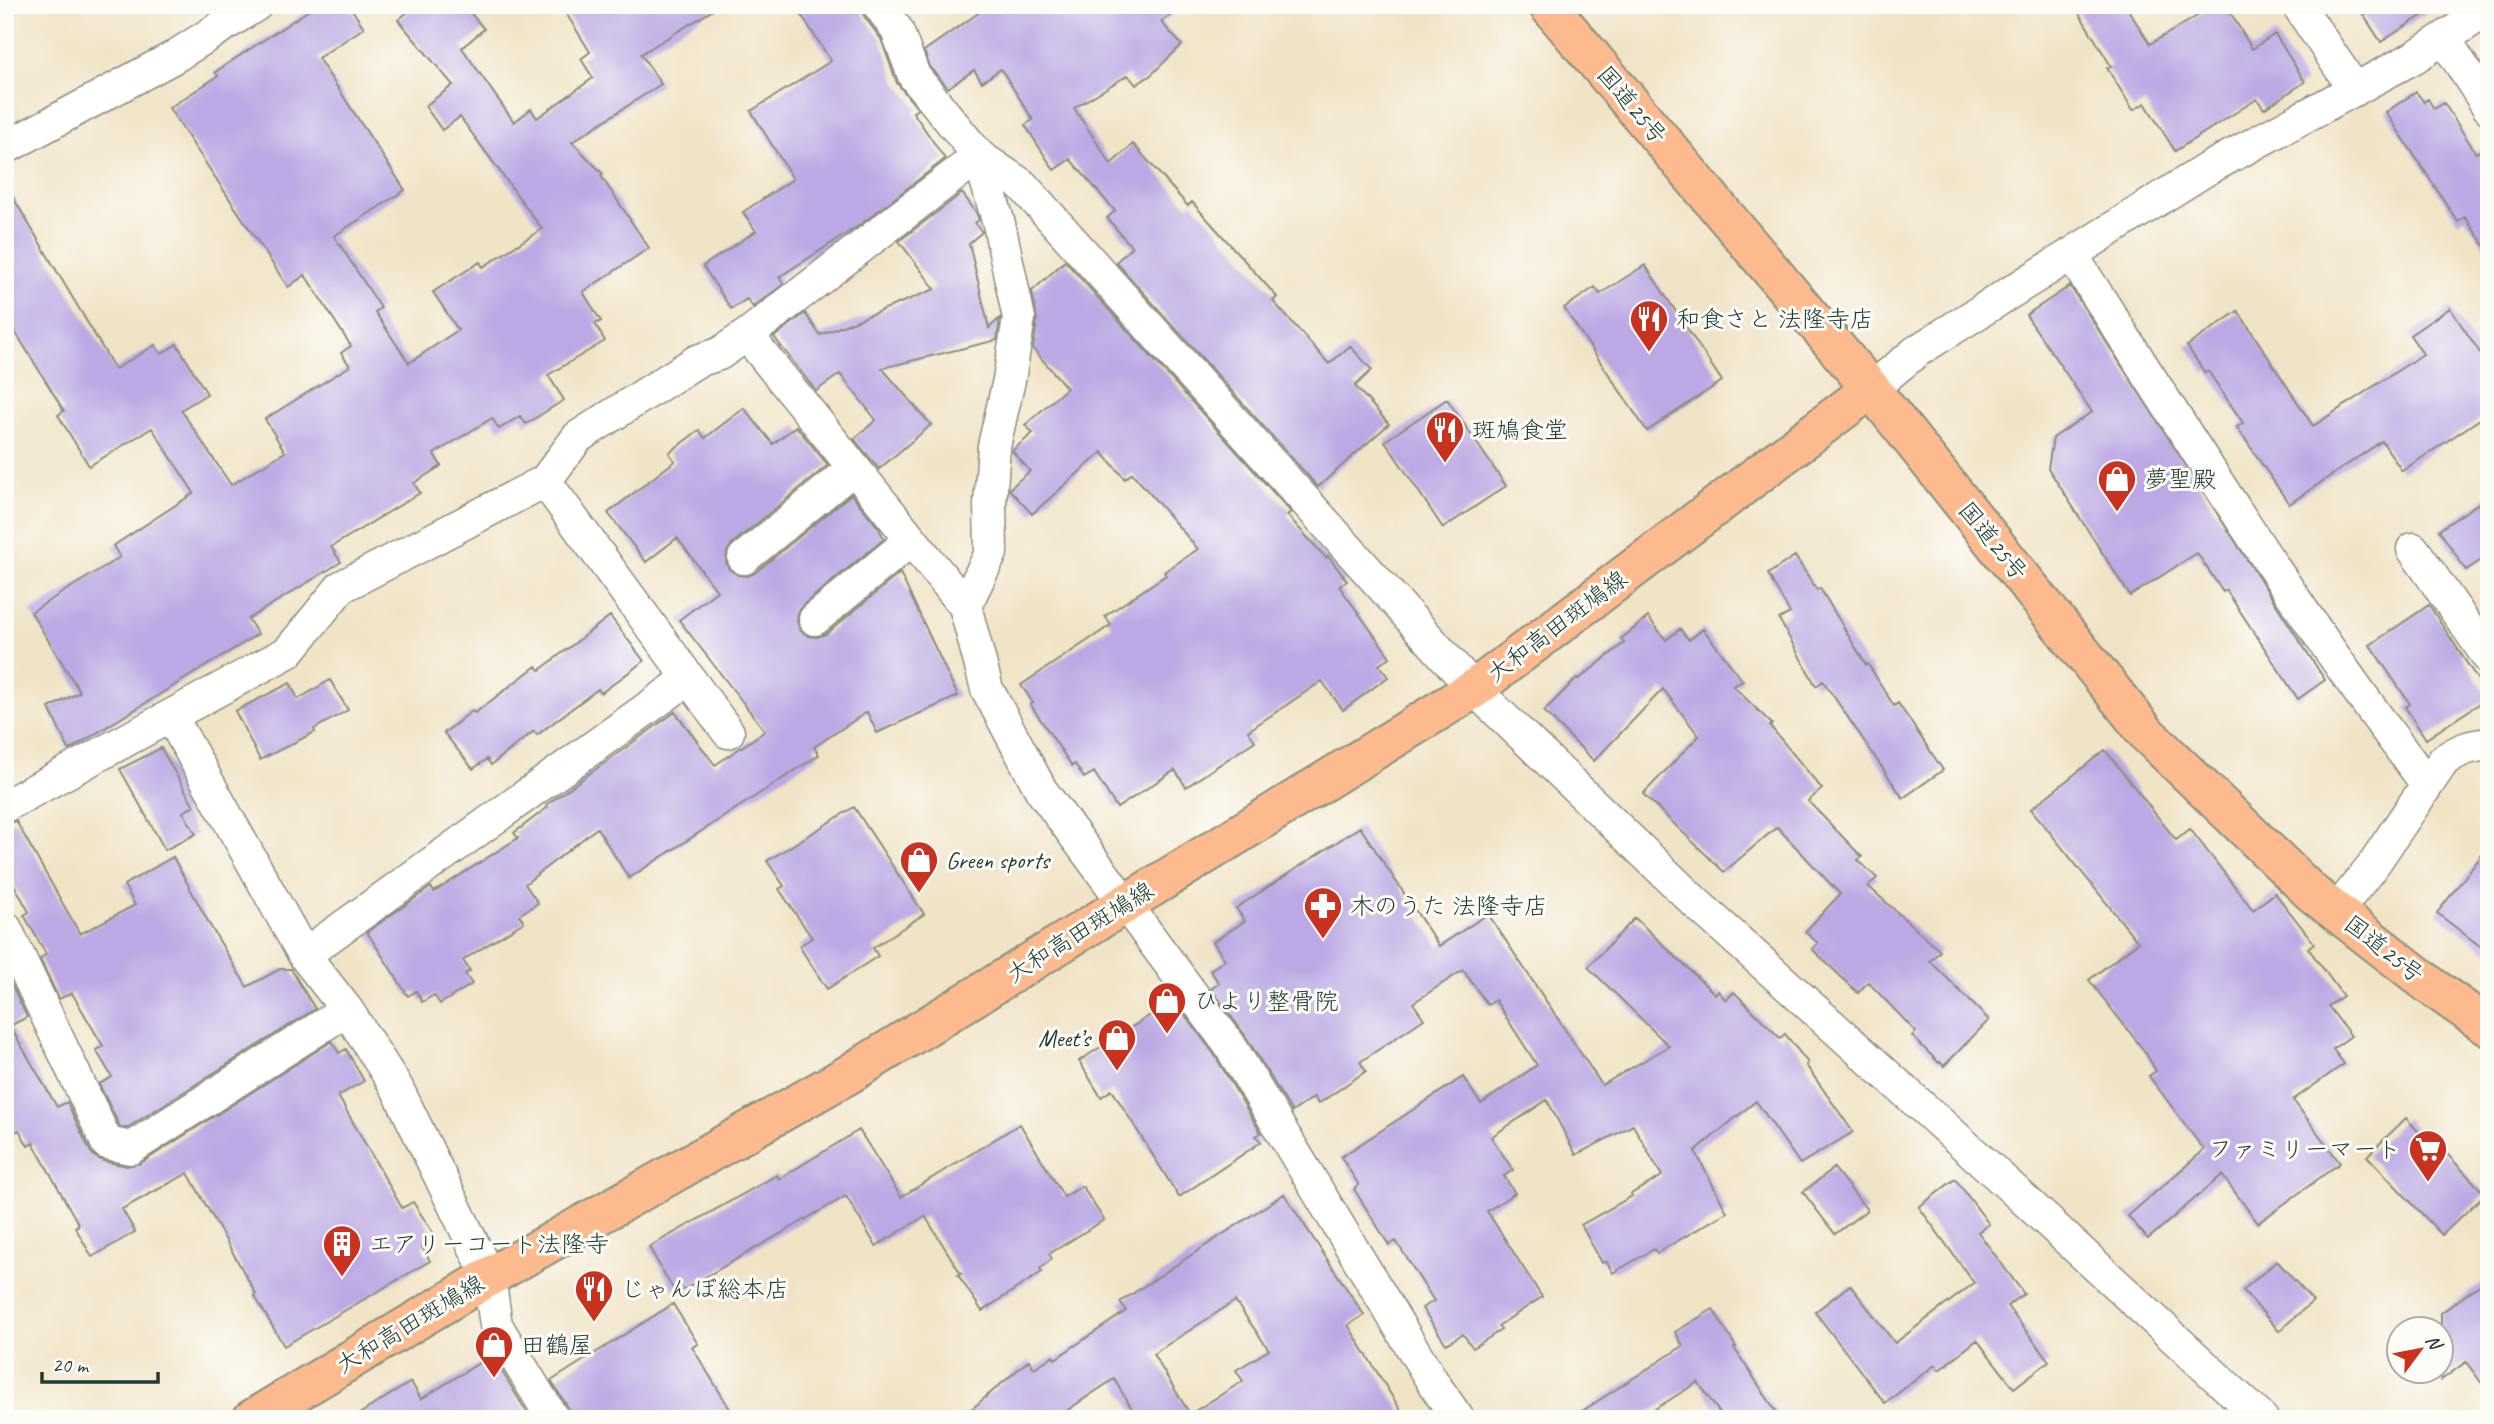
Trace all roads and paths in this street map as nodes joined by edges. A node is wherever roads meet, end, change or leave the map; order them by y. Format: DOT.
graph roads {
  1 [pos="256,5"];
  2 [pos="879,5"];
  3 [pos="1548,5"];
  4 [pos="2298,5"];
  5 [pos="2489,9"];
  6 [pos="2444,37"];
  7 [pos="2355,90"];
  8 [pos="2489,108"];
  9 [pos="5,148"];
  10 [pos="979,156"];
  11 [pos="2071,254"];
  12 [pos="747,335"];
  13 [pos="1871,389"];
  14 [pos="854,468"];
  15 [pos="545,481"];
  16 [pos="911,540"];
  17 [pos="2413,549"];
  18 [pos="744,558"];
  19 [pos="965,606"];
  20 [pos="815,619"];
  21 [pos="2489,658"];
  22 [pos="688,679"];
  23 [pos="1474,689"];
  24 [pos="171,716"];
  25 [pos="728,732"];
  26 [pos="2489,745"];
  27 [pos="2427,784"];
  28 [pos="5,806"];
  29 [pos="1125,905"];
  30 [pos="2336,912"];
  31 [pos="5,927"];
  32 [pos="304,955"];
  33 [pos="346,1010"];
  34 [pos="2489,1027"];
  35 [pos="489,1277"];
  36 [pos="252,1419"];
  37 [pos="554,1419"];
  38 [pos="1458,1419"];
  39 [pos="2262,1419"];
  1 -- 9 [label="street"];
  2 -- 10 [label="street"];
  3 -- 13 [label="main road, 国道25号"];
  4 -- 7 [label="street"];
  5 -- 6 [label="street"];
  6 -- 7 [label="street"];
  6 -- 8 [label="street"];
  7 -- 11 [label="street"];
  10 -- 12 [label="street"];
  10 -- 19 [label="street"];
  10 -- 23 [label="street"];
  11 -- 13 [label="street"];
  11 -- 27 [label="street"];
  12 -- 14 [label="street"];
  12 -- 15 [label="street"];
  13 -- 23 [label="main road, 大和高田斑鳩線"];
  13 -- 30 [label="main road, 国道25号"];
  14 -- 16 [label="street"];
  14 -- 18 [label="street"];
  15 -- 22 [label="street"];
  15 -- 24 [label="street"];
  16 -- 19 [label="street"];
  16 -- 20 [label="street"];
  17 -- 21 [label="street"];
  19 -- 29 [label="street"];
  22 -- 25 [label="street"];
  22 -- 32 [label="street"];
  23 -- 29 [label="main road, 大和高田斑鳩線"];
  23 -- 39 [label="street"];
  24 -- 28 [label="street"];
  24 -- 32 [label="street"];
  26 -- 27 [label="street"];
  27 -- 30 [label="street"];
  29 -- 35 [label="main road, 大和高田斑鳩線"];
  29 -- 38 [label="street"];
  30 -- 34 [label="main road, 国道25号"];
  31 -- 33 [label="street"];
  32 -- 33 [label="street"];
  33 -- 35 [label="street"];
  35 -- 36 [label="main road, 大和高田斑鳩線"];
  35 -- 37 [label="street"];
}
